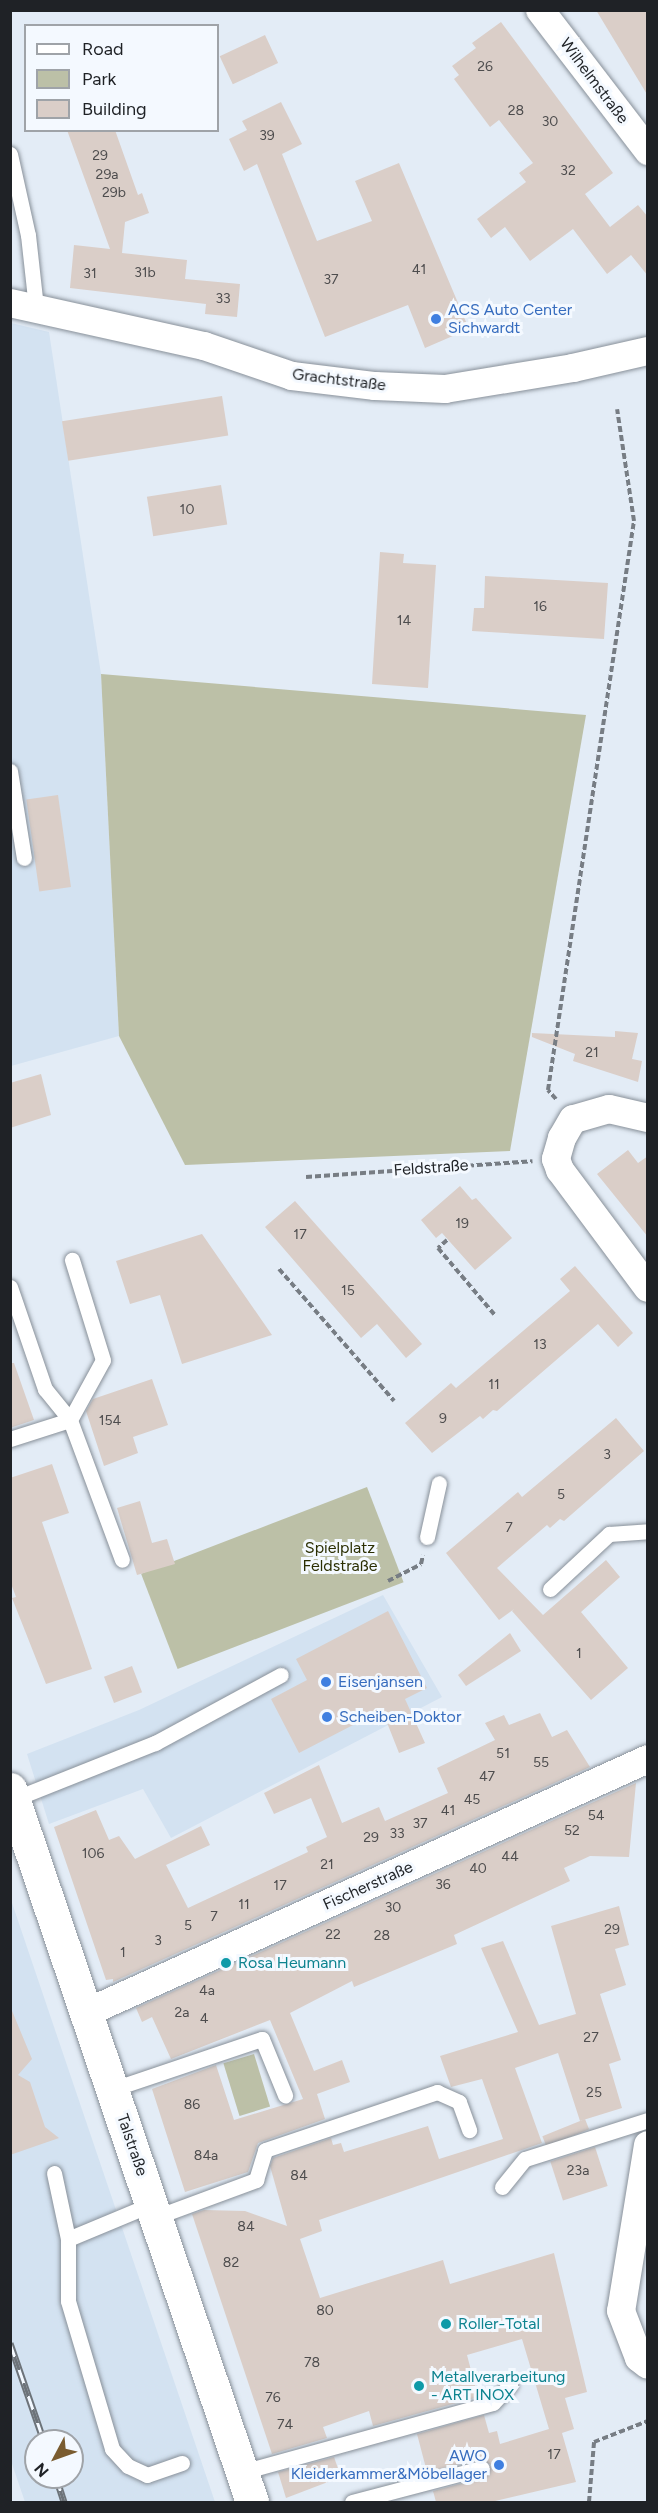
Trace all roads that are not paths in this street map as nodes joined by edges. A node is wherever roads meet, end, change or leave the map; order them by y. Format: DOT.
graph roads {
  1 [pos="540,10"];
  2 [pos="648,151"];
  3 [pos="10,154"];
  4 [pos="23,305"];
  5 [pos="648,351"];
  6 [pos="10,771"];
  7 [pos="24,858"];
  8 [pos="648,1119"];
  9 [pos="72,1260"];
  10 [pos="10,1287"];
  11 [pos="648,1288"];
  12 [pos="70,1420"];
  13 [pos="10,1439"];
  14 [pos="439,1483"];
  15 [pos="648,1531"];
  16 [pos="427,1537"];
  17 [pos="122,1560"];
  18 [pos="550,1589"];
  19 [pos="280,1675"];
  20 [pos="648,1759"];
  21 [pos="12,1794"];
  22 [pos="88,2012"];
  23 [pos="113,2089"];
  24 [pos="285,2095"];
  25 [pos="648,2120"];
  26 [pos="469,2130"];
  27 [pos="648,2145"];
  28 [pos="54,2174"];
  29 [pos="502,2187"];
  30 [pos="154,2211"];
  31 [pos="68,2239"];
  32 [pos="648,2365"];
  33 [pos="510,2385"];
  34 [pos="182,2463"];
  35 [pos="482,2468"];
  36 [pos="247,2487"];
  37 [pos="352,2502"];
  1 -- 2 [label="street, Wilhelmstraße"];
  3 -- 4 [label="lane, Grachtstraße"];
  4 -- 5 [label="street, Grachtstraße"];
  6 -- 7 [label="lane"];
  8 -- 11 [label="street"];
  9 -- 12 [label="lane"];
  10 -- 12 [label="lane"];
  12 -- 13 [label="lane"];
  12 -- 17 [label="lane"];
  14 -- 16 [label="lane"];
  15 -- 18 [label="lane"];
  19 -- 21 [label="lane"];
  20 -- 22 [label="street, Fischerstraße"];
  21 -- 22 [label="main road, Talstraße"];
  22 -- 23 [label="main road, Talstraße"];
  23 -- 24 [label="lane"];
  23 -- 30 [label="main road, Talstraße"];
  25 -- 29 [label="lane"];
  26 -- 30 [label="lane"];
  27 -- 32 [label="street"];
  28 -- 31 [label="lane"];
  30 -- 31 [label="lane"];
  30 -- 36 [label="main road, Talstraße"];
  31 -- 34 [label="lane"];
  33 -- 36 [label="lane"];
  35 -- 37 [label="lane"];
}
